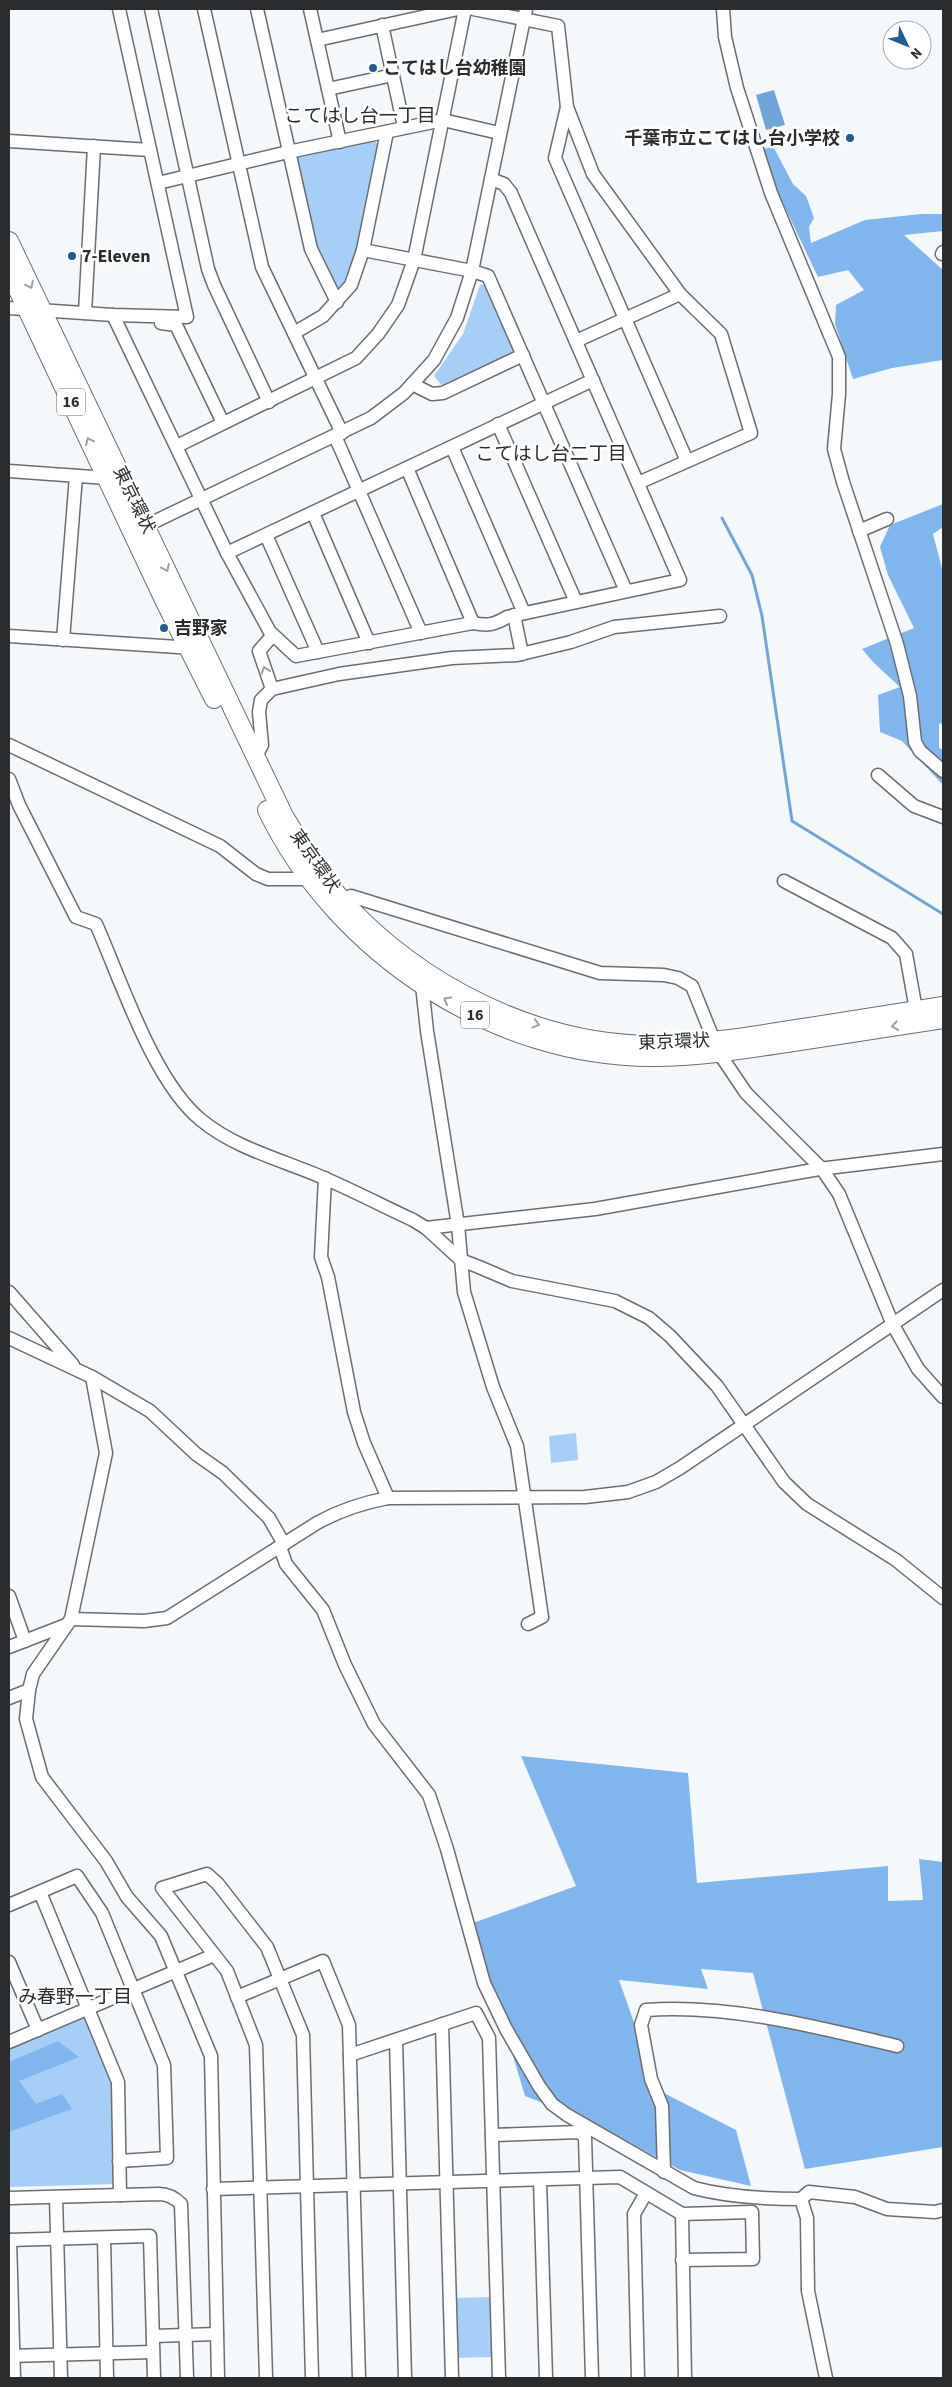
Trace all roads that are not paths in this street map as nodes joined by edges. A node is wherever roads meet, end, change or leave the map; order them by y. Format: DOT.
graph roads {
  1 [pos="119,9"];
  2 [pos="151,9"];
  3 [pos="204,9"];
  4 [pos="257,9"];
  5 [pos="310,9"];
  6 [pos="458,9"];
  7 [pos="465,9"];
  8 [pos="474,9"];
  9 [pos="723,9"];
  10 [pos="525,14"];
  11 [pos="382,25"];
  12 [pos="317,40"];
  13 [pos="393,76"];
  14 [pos="328,89"];
  15 [pos="567,107"];
  16 [pos="443,120"];
  17 [pos="404,127"];
  18 [pos="387,132"];
  19 [pos="499,133"];
  20 [pos="9,140"];
  21 [pos="340,142"];
  22 [pos="94,146"];
  23 [pos="150,150"];
  24 [pos="288,152"];
  25 [pos="238,164"];
  26 [pos="189,176"];
  27 [pos="491,179"];
  28 [pos="158,183"];
  29 [pos="9,241"];
  30 [pos="364,250"];
  31 [pos="414,260"];
  32 [pos="9,271"];
  33 [pos="472,271"];
  34 [pos="680,294"];
  35 [pos="337,302"];
  36 [pos="9,308"];
  37 [pos="34,309"];
  38 [pos="85,313"];
  39 [pos="113,315"];
  40 [pos="152,316"];
  41 [pos="625,319"];
  42 [pos="294,333"];
  43 [pos="576,341"];
  44 [pos="523,355"];
  45 [pos="316,379"];
  46 [pos="593,380"];
  47 [pos="412,384"];
  48 [pos="269,402"];
  49 [pos="544,402"];
  50 [pos="223,423"];
  51 [pos="498,424"];
  52 [pos="338,434"];
  53 [pos="177,446"];
  54 [pos="452,447"];
  55 [pos="687,461"];
  56 [pos="407,468"];
  57 [pos="9,471"];
  58 [pos="76,476"];
  59 [pos="107,478"];
  60 [pos="638,483"];
  61 [pos="359,491"];
  62 [pos="202,499"];
  63 [pos="313,513"];
  64 [pos="887,519"];
  65 [pos="140,529"];
  66 [pos="860,531"];
  67 [pos="266,535"];
  68 [pos="227,553"];
  69 [pos="626,591"];
  70 [pos="576,602"];
  71 [pos="519,614"];
  72 [pos="720,616"];
  73 [pos="473,623"];
  74 [pos="421,633"];
  75 [pos="273,635"];
  76 [pos="9,636"];
  77 [pos="63,640"];
  78 [pos="369,643"];
  79 [pos="196,648"];
  80 [pos="318,652"];
  81 [pos="522,654"];
  82 [pos="272,689"];
  83 [pos="9,745"];
  84 [pos="254,758"];
  85 [pos="943,771"];
  86 [pos="878,775"];
  87 [pos="9,779"];
  88 [pos="14,804"];
  89 [pos="943,817"];
  90 [pos="311,879"];
  91 [pos="784,881"];
  92 [pos="342,899"];
  93 [pos="422,985"];
  94 [pos="943,1006"];
  95 [pos="916,1010"];
  96 [pos="943,1019"];
  97 [pos="716,1047"];
  98 [pos="943,1154"];
  99 [pos="822,1169"];
  100 [pos="325,1178"];
  101 [pos="458,1225"];
  102 [pos="426,1228"];
  103 [pos="461,1260"];
  104 [pos="943,1290"];
  105 [pos="9,1292"];
  106 [pos="893,1325"];
  107 [pos="12,1343"];
  108 [pos="86,1374"];
  109 [pos="943,1396"];
  110 [pos="744,1425"];
  111 [pos="522,1496"];
  112 [pos="388,1498"];
  113 [pos="282,1545"];
  114 [pos="9,1596"];
  115 [pos="943,1598"];
  116 [pos="69,1622"];
  117 [pos="528,1624"];
  118 [pos="26,1641"];
  119 [pos="9,1647"];
  120 [pos="29,1690"];
  121 [pos="9,1698"];
  122 [pos="40,1892"];
  123 [pos="10,1900"];
  124 [pos="214,1955"];
  125 [pos="9,1962"];
  126 [pos="176,1972"];
  127 [pos="280,1979"];
  128 [pos="133,1990"];
  129 [pos="237,1997"];
  130 [pos="87,2009"];
  131 [pos="442,2024"];
  132 [pos="38,2030"];
  133 [pos="396,2040"];
  134 [pos="9,2042"];
  135 [pos="897,2046"];
  136 [pos="350,2055"];
  137 [pos="492,2135"];
  138 [pos="119,2160"];
  139 [pos="664,2172"];
  140 [pos="586,2179"];
  141 [pos="540,2180"];
  142 [pos="493,2182"];
  143 [pos="447,2183"];
  144 [pos="400,2184"];
  145 [pos="354,2186"];
  146 [pos="307,2187"];
  147 [pos="260,2188"];
  148 [pos="213,2189"];
  149 [pos="646,2193"];
  150 [pos="56,2196"];
  151 [pos="120,2196"];
  152 [pos="9,2198"];
  153 [pos="800,2199"];
  154 [pos="943,2210"];
  155 [pos="682,2214"];
  156 [pos="104,2238"];
  157 [pos="10,2240"];
  158 [pos="57,2240"];
  159 [pos="682,2260"];
  160 [pos="217,2334"];
  161 [pos="185,2335"];
  162 [pos="153,2336"];
  163 [pos="153,2352"];
  164 [pos="106,2353"];
  165 [pos="60,2354"];
  166 [pos="11,2356"];
  167 [pos="14,2378"];
  168 [pos="61,2378"];
  169 [pos="107,2378"];
  170 [pos="154,2378"];
  171 [pos="187,2378"];
  172 [pos="218,2378"];
  173 [pos="266,2378"];
  174 [pos="312,2378"];
  175 [pos="359,2378"];
  176 [pos="405,2378"];
  177 [pos="452,2378"];
  178 [pos="499,2378"];
  179 [pos="546,2378"];
  180 [pos="592,2378"];
  181 [pos="638,2378"];
  182 [pos="685,2378"];
  183 [pos="826,2378"];
  1 -- 23 [label="street"];
  2 -- 26 [label="street"];
  3 -- 25 [label="street"];
  4 -- 24 [label="street"];
  5 -- 12 [label="street"];
  6 -- 11 [label="street"];
  7 -- 16 [label="street"];
  8 -- 10 [label="street"];
  9 -- 66 [label="street"];
  10 -- 15 [label="street"];
  10 -- 19 [label="street"];
  11 -- 12 [label="street"];
  11 -- 13 [label="street"];
  12 -- 14 [label="street"];
  13 -- 14 [label="street"];
  13 -- 17 [label="street"];
  14 -- 21 [label="street"];
  15 -- 34 [label="street"];
  15 -- 41 [label="street"];
  16 -- 17 [label="street"];
  16 -- 19 [label="street"];
  16 -- 31 [label="street"];
  17 -- 18 [label="street"];
  18 -- 21 [label="street"];
  18 -- 30 [label="street"];
  19 -- 27 [label="street"];
  20 -- 22 [label="street"];
  21 -- 24 [label="street"];
  22 -- 23 [label="street"];
  22 -- 38 [label="street"];
  23 -- 28 [label="street"];
  24 -- 25 [label="street"];
  24 -- 35 [label="street"];
  25 -- 26 [label="street"];
  25 -- 42 [label="street"];
  26 -- 28 [label="street"];
  26 -- 48 [label="street"];
  27 -- 33 [label="street"];
  27 -- 43 [label="street"];
  28 -- 40 [label="street"];
  29 -- 37 [label="highway, 東京環状 / 16, one-way"];
  30 -- 31 [label="street"];
  30 -- 35 [label="street"];
  31 -- 33 [label="street"];
  31 -- 45 [label="street"];
  32 -- 37 [label="highway, 東京環状 / 16"];
  33 -- 44 [label="street"];
  33 -- 47 [label="street"];
  34 -- 41 [label="street"];
  34 -- 55 [label="street"];
  35 -- 42 [label="street"];
  36 -- 37 [label="street"];
  37 -- 38 [label="street"];
  59 -- 37 [label="highway, 東京環状 / 16, one-way"];
  37 -- 65 [label="highway, 東京環状 / 16"];
  38 -- 39 [label="street"];
  39 -- 40 [label="street"];
  39 -- 53 [label="street"];
  40 -- 50 [label="street"];
  41 -- 43 [label="street"];
  41 -- 55 [label="street"];
  42 -- 45 [label="street"];
  43 -- 46 [label="street"];
  44 -- 47 [label="street"];
  44 -- 49 [label="street"];
  45 -- 48 [label="street"];
  45 -- 52 [label="street"];
  46 -- 49 [label="street"];
  46 -- 60 [label="street"];
  47 -- 52 [label="street"];
  48 -- 50 [label="street"];
  49 -- 51 [label="street"];
  49 -- 69 [label="street"];
  50 -- 53 [label="street"];
  51 -- 54 [label="street"];
  51 -- 70 [label="street"];
  52 -- 61 [label="street"];
  52 -- 62 [label="street"];
  53 -- 62 [label="street"];
  54 -- 56 [label="street"];
  54 -- 71 [label="street"];
  55 -- 60 [label="street"];
  56 -- 61 [label="street"];
  56 -- 73 [label="street"];
  57 -- 58 [label="street"];
  58 -- 59 [label="street"];
  58 -- 77 [label="street"];
  59 -- 65 [label="highway, 東京環状 / 16"];
  60 -- 69 [label="street"];
  61 -- 63 [label="street"];
  61 -- 74 [label="street"];
  62 -- 65 [label="street"];
  62 -- 68 [label="street"];
  63 -- 67 [label="street"];
  63 -- 78 [label="street"];
  64 -- 66 [label="street"];
  65 -- 79 [label="highway, 東京環状 / 16"];
  66 -- 85 [label="street"];
  67 -- 68 [label="street"];
  67 -- 80 [label="street"];
  68 -- 75 [label="street"];
  69 -- 70 [label="street"];
  70 -- 71 [label="street"];
  71 -- 73 [label="street"];
  71 -- 81 [label="street"];
  72 -- 81 [label="street"];
  73 -- 74 [label="street"];
  74 -- 78 [label="street"];
  75 -- 80 [label="street"];
  82 -- 75 [label="street, one-way"];
  76 -- 77 [label="street"];
  77 -- 79 [label="street"];
  78 -- 80 [label="street"];
  79 -- 84 [label="highway, 東京環状 / 16"];
  79 -- 90 [label="highway, 東京環状 / 16"];
  81 -- 82 [label="street"];
  82 -- 84 [label="street"];
  83 -- 90 [label="street"];
  84 -- 92 [label="highway, 東京環状 / 16"];
  86 -- 89 [label="street"];
  87 -- 88 [label="street"];
  88 -- 100 [label="street"];
  90 -- 93 [label="highway, 東京環状 / 16"];
  91 -- 95 [label="street"];
  92 -- 97 [label="highway, 東京環状 / 16, one-way"];
  92 -- 97 [label="street"];
  97 -- 93 [label="highway, 東京環状 / 16, one-way"];
  93 -- 101 [label="street"];
  94 -- 95 [label="highway, 東京環状 / 16"];
  95 -- 97 [label="highway, 東京環状 / 16"];
  96 -- 97 [label="highway, 東京環状 / 16, one-way"];
  97 -- 99 [label="street"];
  98 -- 99 [label="street"];
  99 -- 101 [label="street"];
  99 -- 106 [label="street"];
  100 -- 102 [label="street"];
  100 -- 112 [label="street"];
  101 -- 102 [label="street"];
  101 -- 103 [label="street"];
  102 -- 103 [label="street"];
  103 -- 110 [label="street"];
  103 -- 111 [label="street"];
  104 -- 106 [label="street"];
  105 -- 108 [label="street"];
  106 -- 109 [label="street"];
  106 -- 110 [label="street"];
  107 -- 108 [label="street"];
  108 -- 113 [label="street"];
  108 -- 116 [label="street"];
  110 -- 111 [label="street"];
  110 -- 115 [label="street"];
  111 -- 112 [label="street"];
  111 -- 117 [label="street"];
  112 -- 113 [label="street"];
  113 -- 116 [label="street"];
  113 -- 139 [label="street"];
  114 -- 118 [label="street"];
  116 -- 118 [label="street"];
  116 -- 120 [label="street"];
  118 -- 119 [label="street"];
  120 -- 121 [label="street"];
  120 -- 126 [label="street"];
  122 -- 123 [label="street"];
  122 -- 128 [label="street"];
  122 -- 130 [label="street"];
  124 -- 126 [label="street"];
  124 -- 127 [label="street"];
  124 -- 129 [label="street"];
  125 -- 132 [label="street"];
  126 -- 128 [label="street"];
  126 -- 148 [label="street"];
  127 -- 129 [label="street"];
  127 -- 136 [label="street"];
  127 -- 146 [label="street"];
  128 -- 130 [label="street"];
  128 -- 138 [label="street"];
  129 -- 147 [label="street"];
  130 -- 132 [label="street"];
  130 -- 138 [label="street"];
  131 -- 133 [label="street"];
  131 -- 137 [label="street"];
  131 -- 143 [label="street"];
  132 -- 134 [label="street"];
  133 -- 136 [label="street"];
  133 -- 144 [label="street"];
  135 -- 139 [label="street"];
  136 -- 145 [label="street"];
  137 -- 140 [label="street"];
  137 -- 142 [label="street"];
  138 -- 151 [label="street"];
  139 -- 153 [label="street"];
  140 -- 141 [label="street"];
  140 -- 149 [label="street"];
  140 -- 180 [label="street"];
  141 -- 142 [label="street"];
  141 -- 179 [label="street"];
  142 -- 143 [label="street"];
  142 -- 178 [label="street"];
  143 -- 144 [label="street"];
  143 -- 177 [label="street"];
  144 -- 145 [label="street"];
  144 -- 176 [label="street"];
  145 -- 146 [label="street"];
  145 -- 175 [label="street"];
  146 -- 147 [label="street"];
  146 -- 174 [label="street"];
  147 -- 148 [label="street"];
  147 -- 173 [label="street"];
  148 -- 160 [label="street"];
  149 -- 155 [label="street"];
  149 -- 181 [label="street"];
  150 -- 151 [label="street"];
  150 -- 152 [label="street"];
  150 -- 158 [label="street"];
  151 -- 161 [label="street"];
  153 -- 154 [label="street"];
  153 -- 183 [label="street"];
  155 -- 159 [label="street"];
  155 -- 159 [label="street"];
  156 -- 158 [label="street"];
  156 -- 162 [label="street"];
  156 -- 164 [label="street"];
  157 -- 158 [label="street"];
  157 -- 166 [label="street"];
  158 -- 165 [label="street"];
  159 -- 182 [label="street"];
  160 -- 161 [label="street"];
  160 -- 172 [label="street"];
  161 -- 162 [label="street"];
  161 -- 171 [label="street"];
  162 -- 163 [label="street"];
  163 -- 164 [label="street"];
  163 -- 170 [label="street"];
  164 -- 165 [label="street"];
  164 -- 169 [label="street"];
  165 -- 166 [label="street"];
  165 -- 168 [label="street"];
  166 -- 167 [label="street"];
}
